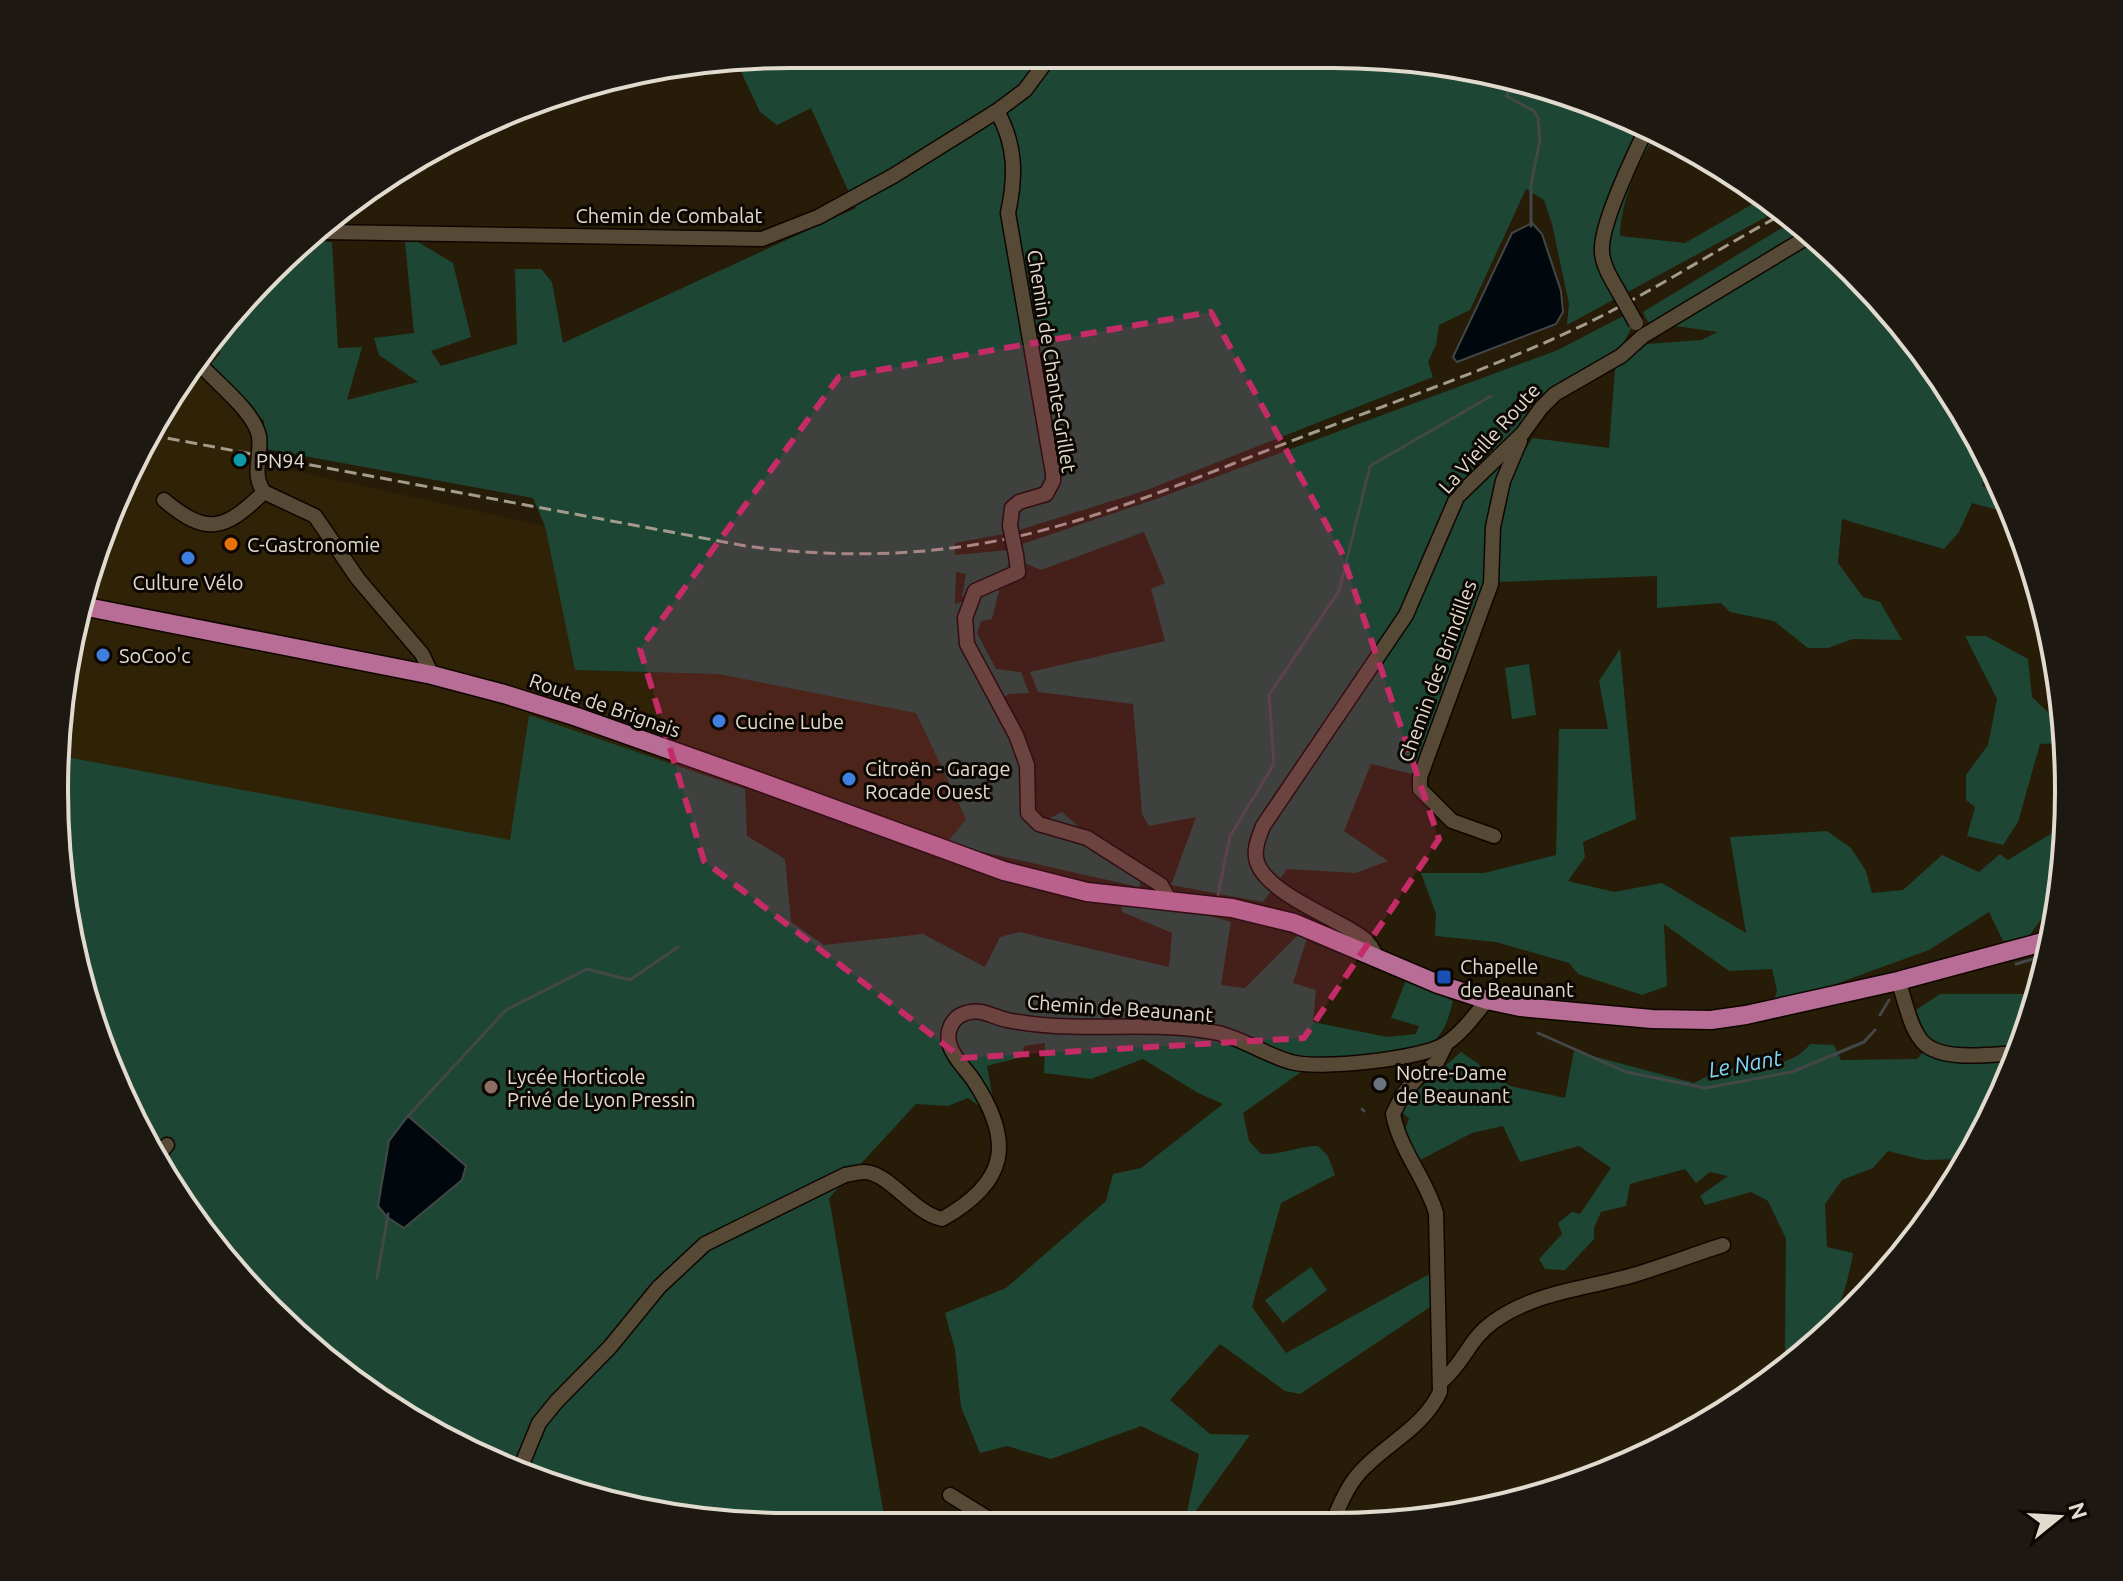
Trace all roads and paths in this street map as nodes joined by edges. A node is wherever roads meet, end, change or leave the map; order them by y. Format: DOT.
graph roads {
  1 [pos="1041,68"];
  2 [pos="997,111"];
  3 [pos="1642,138"];
  4 [pos="332,232"];
  5 [pos="1801,241"];
  6 [pos="1639,329"];
  7 [pos="204,369"];
  8 [pos="1523,433"];
  9 [pos="264,492"];
  10 [pos="164,500"];
  11 [pos="92,608"];
  12 [pos="432,675"];
  13 [pos="1494,836"];
  14 [pos="1169,899"];
  15 [pos="2038,943"];
  16 [pos="1377,959"];
  17 [pos="1898,981"];
  18 [pos="1487,1000"];
  19 [pos="1446,1044"];
  20 [pos="2005,1053"];
  21 [pos="1723,1245"];
  22 [pos="1442,1381"];
  23 [pos="523,1462"];
  24 [pos="950,1495"];
  25 [pos="979,1513"];
  26 [pos="1337,1513"];
  1 -- 2 [label="street, Chemin de Combalat"];
  2 -- 4 [label="street, Chemin de Combalat"];
  2 -- 14 [label="street, Chemin de Chante-Grillet, bridge"];
  3 -- 6 [label="street, bridge"];
  5 -- 6 [label="street, La Vieille Route"];
  6 -- 8 [label="street, La Vieille Route"];
  7 -- 9 [label="street"];
  8 -- 13 [label="street, Chemin des Brindilles"];
  8 -- 16 [label="street, La Vieille Route"];
  9 -- 10 [label="street"];
  9 -- 12 [label="street"];
  11 -- 12 [label="main road, Route de Brignais"];
  12 -- 14 [label="main road, Route de Brignais"];
  14 -- 16 [label="main road, Route de Brignais"];
  15 -- 17 [label="main road, Route de Brignais"];
  16 -- 18 [label="main road, Route de Brignais"];
  17 -- 18 [label="main road, Route de Brignais"];
  17 -- 20 [label="street"];
  18 -- 19 [label="street, Chemin de Beaunant"];
  19 -- 22 [label="street"];
  19 -- 23 [label="street, Chemin de Beaunant"];
  21 -- 22 [label="street"];
  22 -- 26 [label="street"];
  24 -- 25 [label="street"];
}
